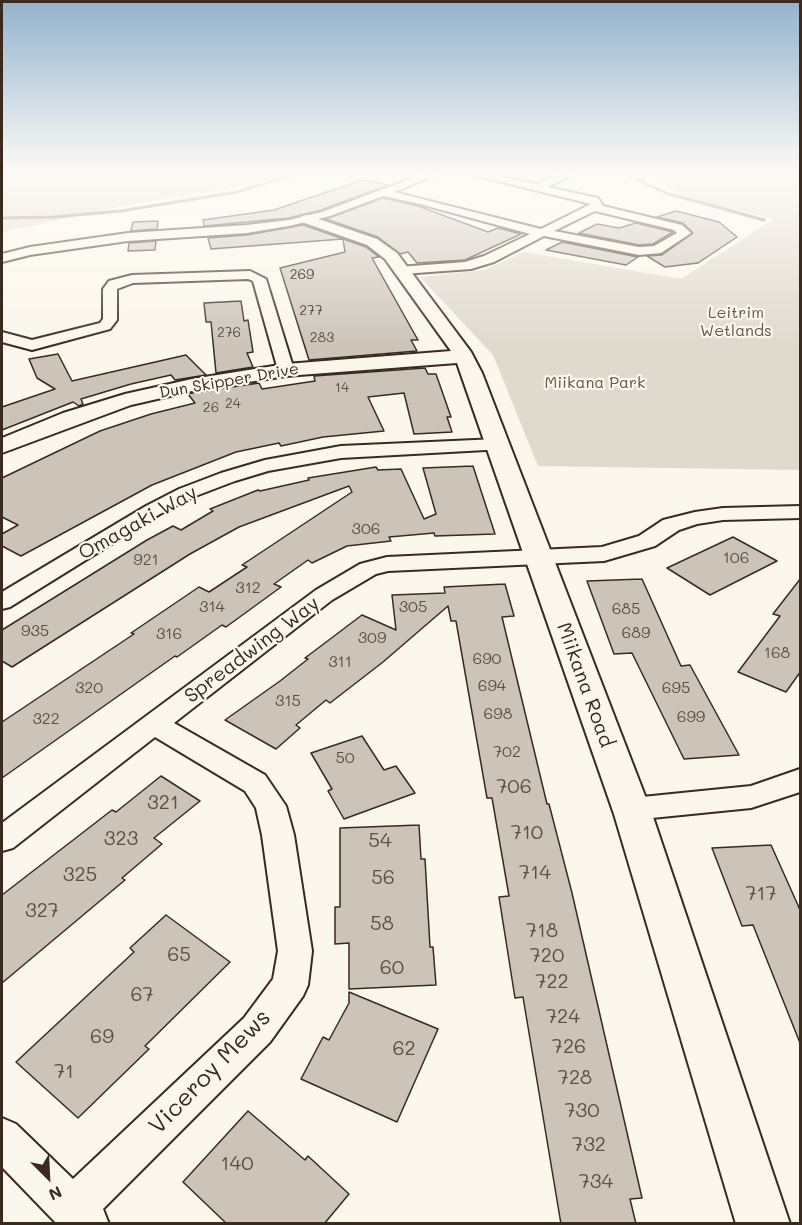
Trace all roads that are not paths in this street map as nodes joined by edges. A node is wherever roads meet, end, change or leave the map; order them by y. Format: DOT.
graph roads {
  1 [pos="200,232"];
  2 [pos="344,232"];
  3 [pos="539,232"];
  4 [pos="685,232"];
  5 [pos="543,233"];
  6 [pos="2,258"];
  7 [pos="403,270"];
  8 [pos="2,337"];
  9 [pos="464,356"];
  10 [pos="286,370"];
  11 [pos="497,445"];
  12 [pos="2,446"];
  13 [pos="801,512"];
  14 [pos="538,555"];
  15 [pos="2,602"];
  16 [pos="154,724"];
  17 [pos="801,780"];
  18 [pos="632,809"];
  19 [pos="2,839"];
  20 [pos="2,1138"];
  21 [pos="81,1216"];
  22 [pos="763,1224"];
  1 -- 6 [label="street"];
  2 -- 7 [label="street, Miikana Road"];
  3 -- 5 [label="street"];
  4 -- 5 [label="street"];
  5 -- 7 [label="street"];
  7 -- 9 [label="street, Miikana Road"];
  8 -- 10 [label="street"];
  9 -- 10 [label="street, Dun Skipper Drive"];
  9 -- 11 [label="street, Miikana Road"];
  10 -- 12 [label="street, Dun Skipper Drive"];
  11 -- 14 [label="street, Miikana Road"];
  11 -- 15 [label="street, Omagaki Way"];
  13 -- 14 [label="street, Spreadwing Way"];
  14 -- 16 [label="street, Spreadwing Way"];
  14 -- 18 [label="street, Miikana Road"];
  16 -- 19 [label="street, Spreadwing Way"];
  16 -- 21 [label="street, Viceroy Mews"];
  17 -- 18 [label="street"];
  18 -- 22 [label="street, Miikana Road"];
  20 -- 21 [label="street"];
}
